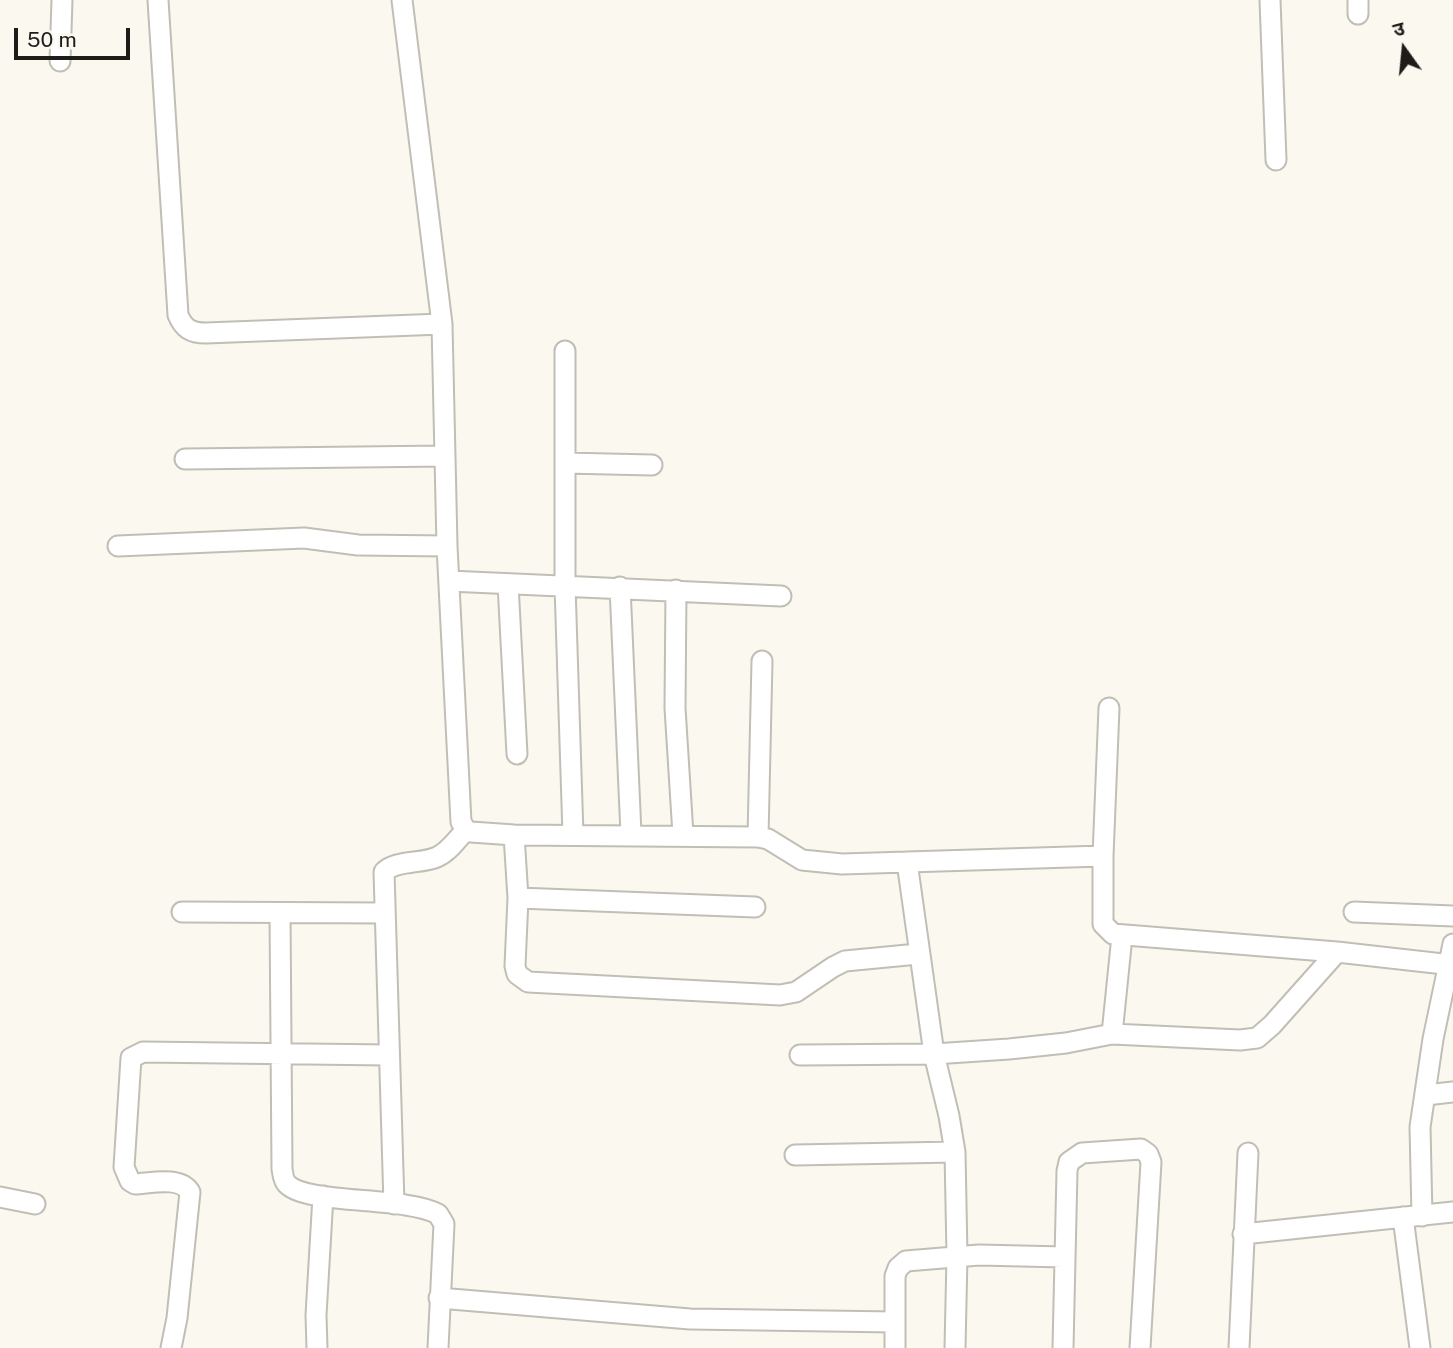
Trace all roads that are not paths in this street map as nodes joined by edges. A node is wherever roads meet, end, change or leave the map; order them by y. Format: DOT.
graph roads {
  1 [pos="62,0"];
  2 [pos="158,0"];
  3 [pos="402,0"];
  4 [pos="1270,0"];
  5 [pos="60,61"];
  6 [pos="1276,160"];
  7 [pos="442,324"];
  8 [pos="565,351"];
  9 [pos="445,456"];
  10 [pos="185,458"];
  11 [pos="565,463"];
  12 [pos="652,465"];
  13 [pos="118,546"];
  14 [pos="447,546"];
  15 [pos="449,581"];
  16 [pos="508,584"];
  17 [pos="565,586"];
  18 [pos="620,587"];
  19 [pos="676,590"];
  20 [pos="781,596"];
  21 [pos="762,661"];
  22 [pos="1109,708"];
  23 [pos="517,754"];
  24 [pos="466,830"];
  25 [pos="631,834"];
  26 [pos="514,835"];
  27 [pos="573,835"];
  28 [pos="683,835"];
  29 [pos="758,837"];
  30 [pos="1103,856"];
  31 [pos="907,862"];
  32 [pos="518,898"];
  33 [pos="755,907"];
  34 [pos="182,912"];
  35 [pos="1354,912"];
  36 [pos="280,913"];
  37 [pos="385,913"];
  38 [pos="1453,916"];
  39 [pos="1122,936"];
  40 [pos="1453,944"];
  41 [pos="1337,952"];
  42 [pos="918,954"];
  43 [pos="1452,965"];
  44 [pos="1112,1034"];
  45 [pos="282,1052"];
  46 [pos="934,1054"];
  47 [pos="389,1055"];
  48 [pos="800,1055"];
  49 [pos="1453,1092"];
  50 [pos="1426,1095"];
  51 [pos="955,1152"];
  52 [pos="1248,1153"];
  53 [pos="795,1155"];
  54 [pos="323,1196"];
  55 [pos="0,1198"];
  56 [pos="35,1203"];
  57 [pos="394,1204"];
  58 [pos="1453,1212"];
  59 [pos="1413,1217"];
  60 [pos="1243,1234"];
  61 [pos="957,1256"];
  62 [pos="1064,1257"];
  63 [pos="439,1298"];
  64 [pos="895,1322"];
  65 [pos="172,1348"];
  66 [pos="317,1348"];
  67 [pos="438,1348"];
  68 [pos="895,1348"];
  69 [pos="955,1348"];
  70 [pos="1062,1348"];
  71 [pos="1140,1348"];
  72 [pos="1238,1348"];
  73 [pos="1420,1348"];
  1 -- 5 [label="street"];
  2 -- 7 [label="street"];
  3 -- 7 [label="street"];
  4 -- 6 [label="street"];
  7 -- 9 [label="street"];
  8 -- 11 [label="street"];
  9 -- 10 [label="street"];
  9 -- 14 [label="street"];
  11 -- 12 [label="street"];
  11 -- 17 [label="street"];
  13 -- 14 [label="street"];
  14 -- 15 [label="street"];
  15 -- 16 [label="street"];
  15 -- 24 [label="street"];
  16 -- 17 [label="street"];
  16 -- 23 [label="street"];
  17 -- 18 [label="street"];
  17 -- 27 [label="street"];
  18 -- 19 [label="street"];
  18 -- 25 [label="street"];
  19 -- 20 [label="street"];
  19 -- 28 [label="street"];
  21 -- 29 [label="street"];
  22 -- 30 [label="street"];
  24 -- 26 [label="street"];
  24 -- 37 [label="street"];
  25 -- 27 [label="street"];
  25 -- 28 [label="street"];
  26 -- 27 [label="street"];
  26 -- 32 [label="street"];
  28 -- 29 [label="street"];
  29 -- 31 [label="street"];
  30 -- 31 [label="street"];
  30 -- 39 [label="street"];
  31 -- 42 [label="street"];
  32 -- 33 [label="street"];
  32 -- 42 [label="street"];
  34 -- 36 [label="street"];
  35 -- 38 [label="street"];
  36 -- 37 [label="street"];
  36 -- 45 [label="street"];
  37 -- 47 [label="street"];
  39 -- 41 [label="street"];
  39 -- 44 [label="street"];
  40 -- 43 [label="street"];
  41 -- 43 [label="street"];
  41 -- 44 [label="street"];
  42 -- 46 [label="street"];
  43 -- 50 [label="street"];
  44 -- 46 [label="street"];
  45 -- 47 [label="street"];
  45 -- 54 [label="street"];
  45 -- 65 [label="street"];
  46 -- 48 [label="street"];
  46 -- 51 [label="street"];
  47 -- 57 [label="street"];
  49 -- 50 [label="street"];
  50 -- 59 [label="street"];
  51 -- 53 [label="street"];
  51 -- 61 [label="street"];
  52 -- 60 [label="street"];
  54 -- 57 [label="street"];
  54 -- 66 [label="street"];
  55 -- 56 [label="street"];
  57 -- 63 [label="street"];
  58 -- 59 [label="street"];
  59 -- 60 [label="street"];
  59 -- 73 [label="street"];
  60 -- 72 [label="street"];
  61 -- 62 [label="street"];
  61 -- 64 [label="street"];
  61 -- 69 [label="street"];
  62 -- 70 [label="street"];
  62 -- 71 [label="street"];
  63 -- 64 [label="street"];
  63 -- 67 [label="street"];
  64 -- 68 [label="street"];
}
